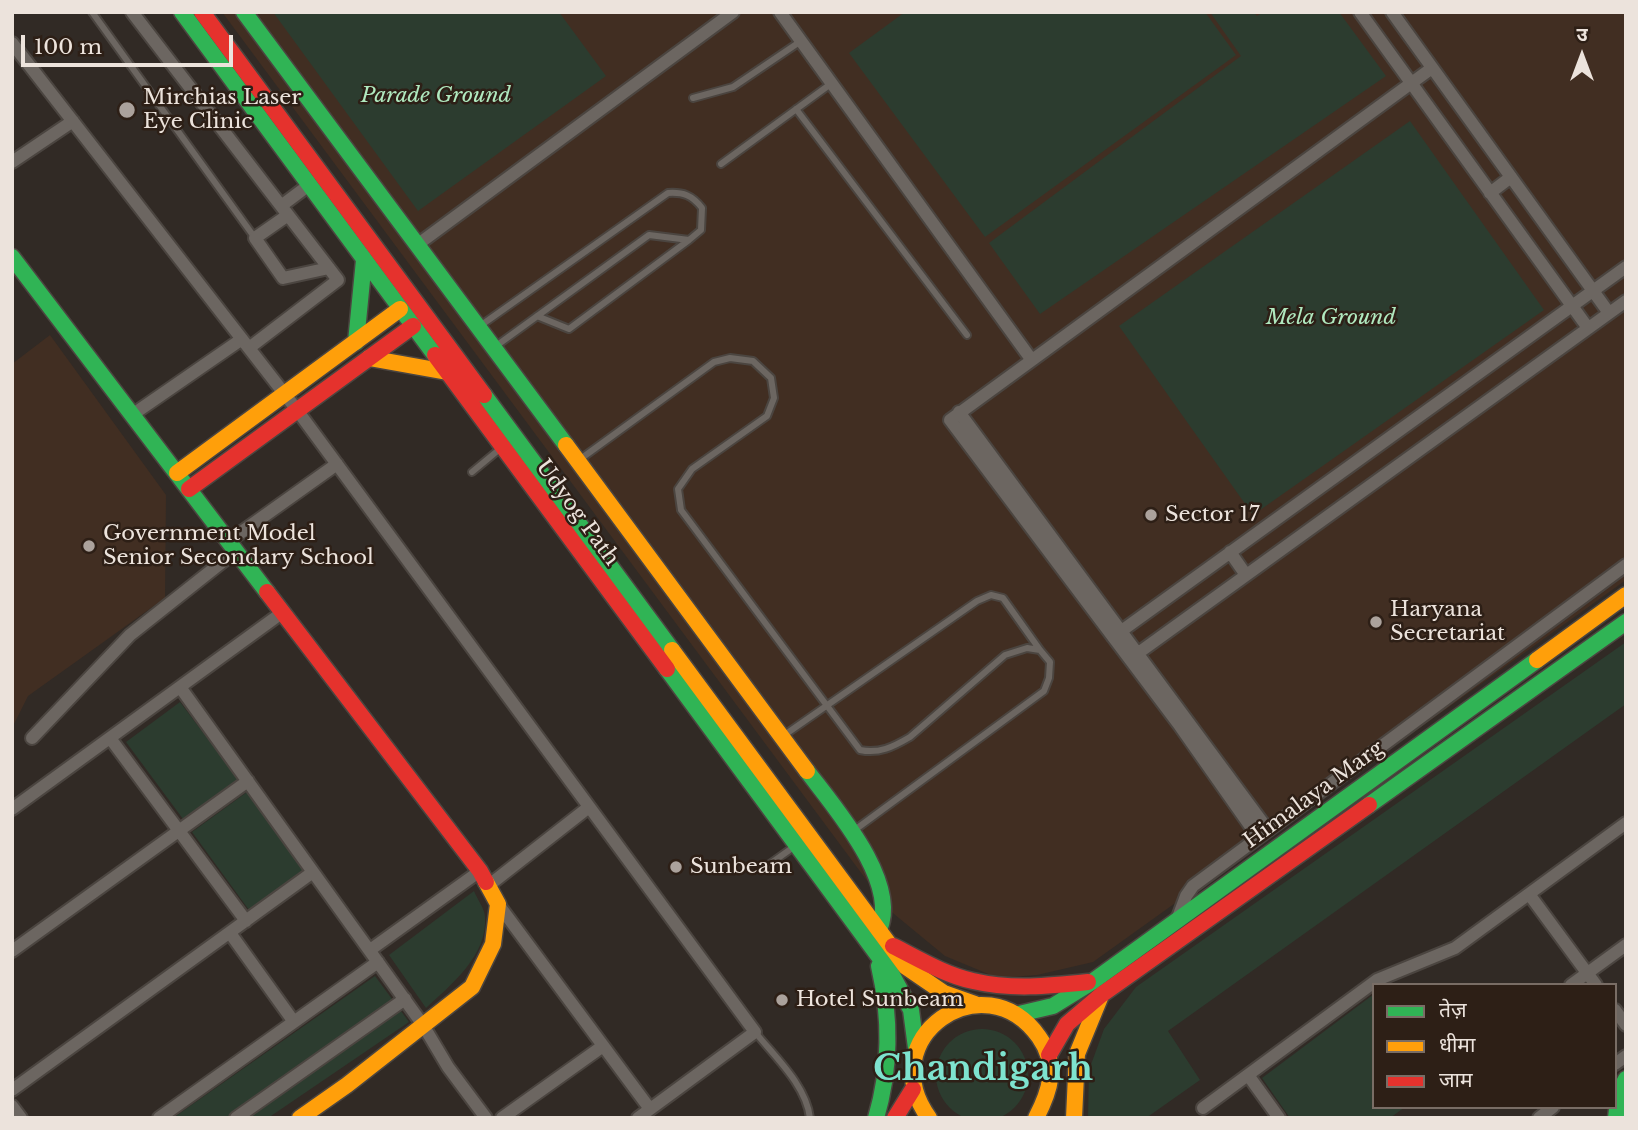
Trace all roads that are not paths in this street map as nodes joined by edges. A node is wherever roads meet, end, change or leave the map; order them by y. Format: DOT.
graph roads {
  1 [pos="92,12"];
  2 [pos="132,12"];
  3 [pos="181,12"];
  4 [pos="202,12"];
  5 [pos="244,12"];
  6 [pos="733,12"];
  7 [pos="780,12"];
  8 [pos="1360,12"];
  9 [pos="1392,12"];
  10 [pos="801,41"];
  11 [pos="12,43"];
  12 [pos="1432,68"];
  13 [pos="831,83"];
  14 [pos="1411,84"];
  15 [pos="693,99"];
  16 [pos="796,109"];
  17 [pos="73,121"];
  18 [pos="12,162"];
  19 [pos="721,163"];
  20 [pos="1511,177"];
  21 [pos="309,185"];
  22 [pos="1490,193"];
  23 [pos="285,211"];
  24 [pos="255,238"];
  25 [pos="689,240"];
  26 [pos="416,245"];
  27 [pos="12,257"];
  28 [pos="364,260"];
  29 [pos="1626,267"];
  30 [pos="329,268"];
  31 [pos="1593,290"];
  32 [pos="1626,301"];
  33 [pos="1572,306"];
  34 [pos="400,309"];
  35 [pos="1609,313"];
  36 [pos="537,316"];
  37 [pos="413,326"];
  38 [pos="478,328"];
  39 [pos="1588,328"];
  40 [pos="967,335"];
  41 [pos="355,342"];
  42 [pos="245,344"];
  43 [pos="493,348"];
  44 [pos="369,358"];
  45 [pos="1031,359"];
  46 [pos="447,372"];
  47 [pos="285,394"];
  48 [pos="297,410"];
  49 [pos="132,415"];
  50 [pos="502,447"];
  51 [pos="578,461"];
  52 [pos="337,464"];
  53 [pos="472,472"];
  54 [pos="177,473"];
  55 [pos="189,489"];
  56 [pos="232,546"];
  57 [pos="1230,552"];
  58 [pos="1626,565"];
  59 [pos="1246,575"];
  60 [pos="1626,595"];
  61 [pos="282,612"];
  62 [pos="1626,622"];
  63 [pos="1117,634"];
  64 [pos="1040,650"];
  65 [pos="1134,656"];
  66 [pos="180,687"];
  67 [pos="827,706"];
  68 [pos="782,737"];
  69 [pos="32,738"];
  70 [pos="110,738"];
  71 [pos="247,781"];
  72 [pos="589,807"];
  73 [pos="12,810"];
  74 [pos="1626,823"];
  75 [pos="179,830"];
  76 [pos="853,832"];
  77 [pos="1263,834"];
  78 [pos="796,845"];
  79 [pos="767,866"];
  80 [pos="480,871"];
  81 [pos="313,872"];
  82 [pos="488,886"];
  83 [pos="1529,894"];
  84 [pos="498,904"];
  85 [pos="246,921"];
  86 [pos="1177,921"];
  87 [pos="879,930"];
  88 [pos="230,933"];
  89 [pos="1626,945"];
  90 [pos="883,949"];
  91 [pos="370,950"];
  92 [pos="12,951"];
  93 [pos="378,962"];
  94 [pos="1588,973"];
  95 [pos="1373,983"];
  96 [pos="1574,983"];
  97 [pos="1595,983"];
  98 [pos="1372,984"];
  99 [pos="1097,989"];
  100 [pos="405,999"];
  101 [pos="975,1004"];
  102 [pos="1019,1014"];
  103 [pos="294,1022"];
  104 [pos="424,1025"];
  105 [pos="755,1032"];
  106 [pos="603,1046"];
  107 [pos="916,1048"];
  108 [pos="1049,1055"];
  109 [pos="1248,1075"];
  110 [pos="1626,1079"];
  111 [pos="913,1089"];
  112 [pos="12,1090"];
  113 [pos="12,1106"];
  114 [pos="1203,1108"];
  115 [pos="650,1109"];
  116 [pos="1047,1110"];
  117 [pos="1553,1111"];
  118 [pos="21,1118"];
  119 [pos="159,1118"];
  120 [pos="236,1118"];
  121 [pos="300,1118"];
  122 [pos="486,1118"];
  123 [pos="502,1118"];
  124 [pos="638,1118"];
  125 [pos="810,1118"];
  126 [pos="876,1118"];
  127 [pos="895,1118"];
  128 [pos="929,1118"];
  129 [pos="1036,1118"];
  130 [pos="1074,1118"];
  131 [pos="1279,1118"];
  132 [pos="1539,1118"];
  133 [pos="1616,1118"];
  1 -- 24 [label="lane"];
  2 -- 23 [label="street"];
  3 -- 21 [label="main road, Udyog Path"];
  4 -- 87 [label="main road, Udyog Path"];
  5 -- 26 [label="main road"];
  6 -- 26 [label="street"];
  7 -- 10 [label="street"];
  8 -- 14 [label="street"];
  9 -- 12 [label="street"];
  10 -- 13 [label="street"];
  10 -- 15 [label="lane"];
  11 -- 17 [label="street"];
  12 -- 14 [label="street"];
  12 -- 20 [label="street"];
  13 -- 16 [label="lane"];
  13 -- 45 [label="street"];
  14 -- 22 [label="street"];
  14 -- 45 [label="street"];
  16 -- 19 [label="lane"];
  16 -- 40 [label="lane"];
  17 -- 18 [label="street"];
  17 -- 42 [label="street"];
  20 -- 22 [label="street"];
  20 -- 31 [label="street"];
  21 -- 23 [label="street"];
  21 -- 28 [label="main road, Udyog Path"];
  22 -- 33 [label="street"];
  23 -- 24 [label="street"];
  23 -- 30 [label="street"];
  24 -- 30 [label="street"];
  25 -- 36 [label="lane"];
  25 -- 36 [label="lane"];
  25 -- 38 [label="lane"];
  26 -- 38 [label="main road"];
  27 -- 49 [label="main road"];
  28 -- 34 [label="main road, Udyog Path"];
  28 -- 41 [label="main road"];
  29 -- 31 [label="street"];
  30 -- 42 [label="street"];
  31 -- 33 [label="street"];
  31 -- 35 [label="street"];
  32 -- 35 [label="street"];
  33 -- 39 [label="street"];
  33 -- 57 [label="street"];
  34 -- 37 [label="main road, Udyog Path"];
  34 -- 41 [label="main road"];
  35 -- 39 [label="street"];
  36 -- 43 [label="lane"];
  37 -- 44 [label="main road"];
  37 -- 46 [label="main road, Udyog Path"];
  38 -- 43 [label="main road"];
  39 -- 59 [label="street"];
  41 -- 47 [label="main road"];
  42 -- 47 [label="street"];
  42 -- 49 [label="street"];
  43 -- 51 [label="main road"];
  44 -- 46 [label="main road"];
  44 -- 48 [label="main road"];
  45 -- 63 [label="street"];
  46 -- 50 [label="main road, Udyog Path"];
  47 -- 48 [label="street"];
  47 -- 54 [label="main road"];
  48 -- 52 [label="street"];
  48 -- 55 [label="main road"];
  49 -- 54 [label="main road"];
  50 -- 53 [label="lane"];
  50 -- 78 [label="main road, Udyog Path"];
  51 -- 67 [label="lane"];
  51 -- 68 [label="main road"];
  52 -- 56 [label="street"];
  52 -- 72 [label="street"];
  54 -- 55 [label="main road"];
  55 -- 56 [label="main road"];
  56 -- 61 [label="main road"];
  56 -- 69 [label="street"];
  57 -- 59 [label="street"];
  57 -- 63 [label="street"];
  58 -- 77 [label="street"];
  59 -- 65 [label="street"];
  60 -- 86 [label="main road, Himalaya Marg"];
  61 -- 66 [label="street"];
  61 -- 80 [label="main road"];
  62 -- 99 [label="main road, Himalaya Marg"];
  63 -- 65 [label="street"];
  64 -- 67 [label="lane"];
  64 -- 67 [label="lane"];
  64 -- 76 [label="lane"];
  65 -- 77 [label="street"];
  66 -- 70 [label="street"];
  66 -- 71 [label="street"];
  67 -- 68 [label="lane"];
  68 -- 76 [label="main road"];
  70 -- 73 [label="street"];
  70 -- 75 [label="street"];
  71 -- 75 [label="street"];
  71 -- 81 [label="street"];
  72 -- 82 [label="street"];
  72 -- 105 [label="street"];
  74 -- 83 [label="street"];
  75 -- 85 [label="street"];
  75 -- 92 [label="street"];
  76 -- 87 [label="main road"];
  77 -- 86 [label="street"];
  78 -- 79 [label="lane"];
  78 -- 90 [label="main road, Udyog Path"];
  80 -- 82 [label="main road"];
  80 -- 91 [label="street"];
  81 -- 85 [label="street"];
  81 -- 91 [label="street"];
  82 -- 84 [label="main road"];
  83 -- 94 [label="street"];
  83 -- 95 [label="street"];
  84 -- 104 [label="main road"];
  84 -- 106 [label="street"];
  85 -- 88 [label="street"];
  86 -- 99 [label="main road, Himalaya Marg"];
  87 -- 90 [label="main road, Udyog Path"];
  88 -- 103 [label="street"];
  88 -- 112 [label="street"];
  89 -- 94 [label="street"];
  90 -- 99 [label="main road"];
  90 -- 101 [label="main road, Udyog Path"];
  90 -- 107 [label="main road, Udyog Path"];
  90 -- 126 [label="main road"];
  91 -- 93 [label="street"];
  93 -- 100 [label="street"];
  93 -- 103 [label="street"];
  94 -- 96 [label="street"];
  94 -- 97 [label="street"];
  98 -- 109 [label="street"];
  99 -- 102 [label="main road, Himalaya Marg"];
  99 -- 108 [label="main road, Himalaya Marg"];
  99 -- 130 [label="main road"];
  100 -- 104 [label="street"];
  100 -- 120 [label="street"];
  101 -- 102 [label="main road, Udyog Path"];
  101 -- 107 [label="main road"];
  102 -- 108 [label="main road"];
  103 -- 119 [label="street"];
  104 -- 121 [label="main road"];
  104 -- 122 [label="street"];
  105 -- 115 [label="street"];
  105 -- 125 [label="lane"];
  106 -- 115 [label="street"];
  106 -- 123 [label="street"];
  107 -- 111 [label="main road, Udyog Path"];
  108 -- 116 [label="main road"];
  109 -- 114 [label="street"];
  109 -- 131 [label="street"];
  110 -- 133 [label="main road"];
  111 -- 127 [label="main road"];
  111 -- 128 [label="main road"];
  113 -- 118 [label="street"];
  115 -- 124 [label="street"];
  116 -- 129 [label="main road"];
  117 -- 132 [label="street"];
}
